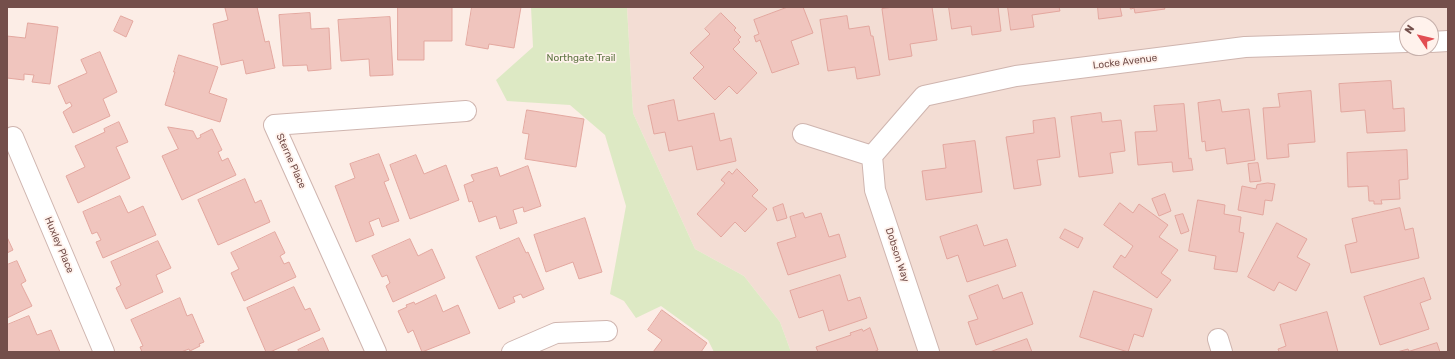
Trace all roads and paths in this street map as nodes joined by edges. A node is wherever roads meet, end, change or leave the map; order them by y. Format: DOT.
graph roads {
  1 [pos="1399,42"];
  2 [pos="466,111"];
  3 [pos="803,134"];
  4 [pos="13,137"];
  5 [pos="872,156"];
  6 [pos="607,330"];
  7 [pos="104,352"];
  8 [pos="376,352"];
  9 [pos="512,352"];
  10 [pos="929,352"];
  1 -- 5 [label="street, Locke Avenue"];
  2 -- 8 [label="street, Sterne Place"];
  3 -- 5 [label="street"];
  4 -- 7 [label="street, Huxley Place"];
  5 -- 10 [label="street, Dobson Way"];
  6 -- 9 [label="street"];
}
